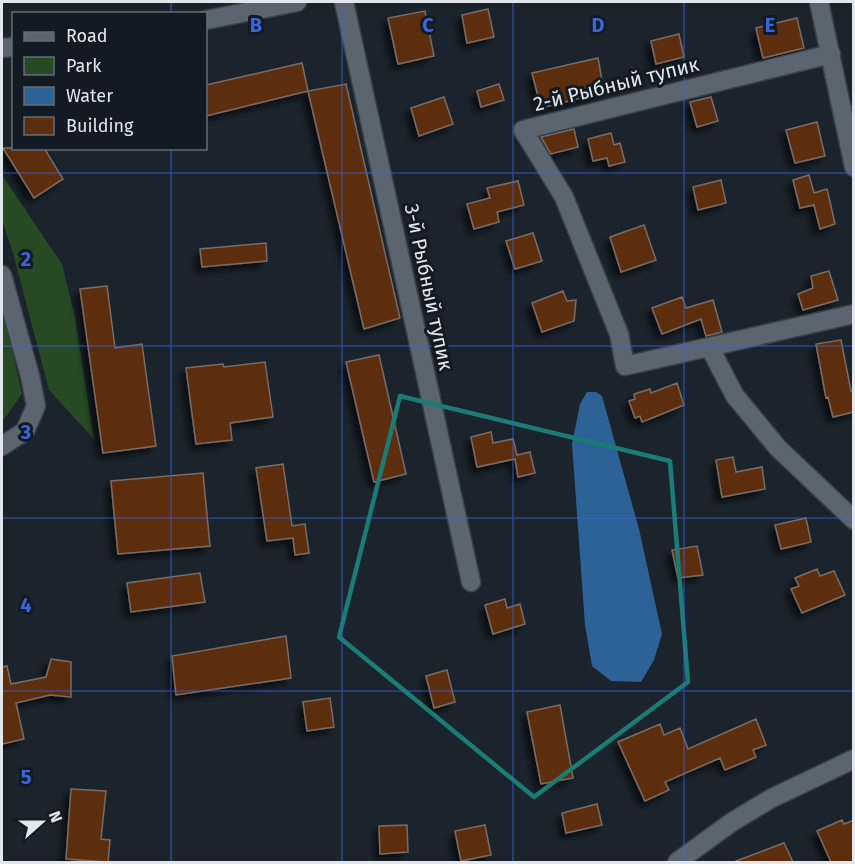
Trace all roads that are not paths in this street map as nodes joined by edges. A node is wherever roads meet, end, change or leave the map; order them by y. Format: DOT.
graph roads {
  1 [pos="297,2"];
  2 [pos="344,2"];
  3 [pos="819,2"];
  4 [pos="207,20"];
  5 [pos="831,54"];
  6 [pos="854,167"];
  7 [pos="2,274"];
  8 [pos="854,314"];
  9 [pos="710,348"];
  10 [pos="2,446"];
  11 [pos="854,520"];
  12 [pos="471,582"];
  13 [pos="854,759"];
  14 [pos="677,862"];
  1 -- 4 [label="street"];
  2 -- 12 [label="street, 3-й Рыбный тупик"];
  3 -- 5 [label="street"];
  5 -- 6 [label="street"];
  5 -- 9 [label="street, 2-й Рыбный тупик"];
  7 -- 10 [label="street"];
  8 -- 9 [label="street"];
  9 -- 11 [label="street"];
  13 -- 14 [label="street"];
}
